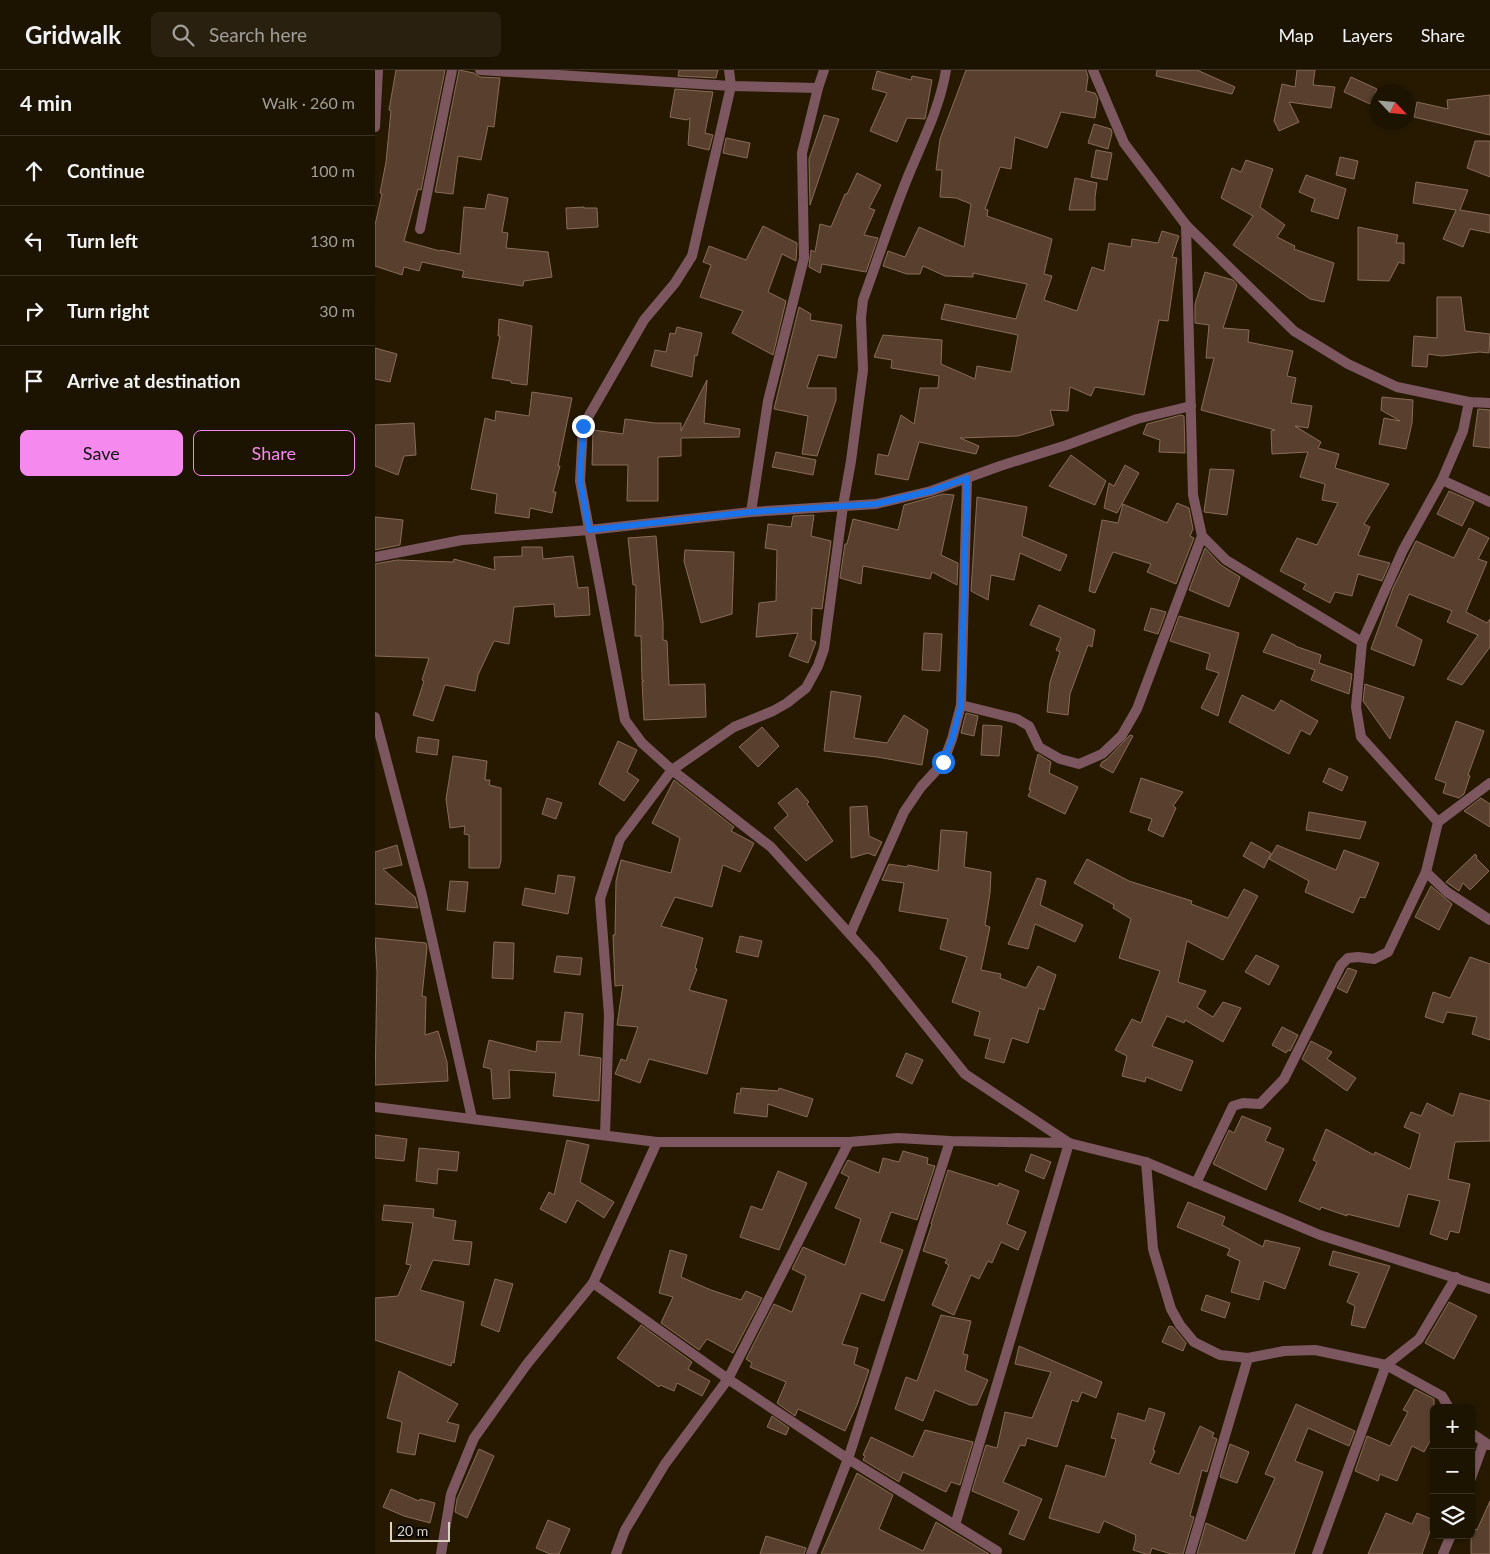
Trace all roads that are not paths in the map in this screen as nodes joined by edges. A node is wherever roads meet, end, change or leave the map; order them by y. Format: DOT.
graph roads {
  1 [pos="378,70"];
  2 [pos="452,70"];
  3 [pos="480,70"];
  4 [pos="729,70"];
  5 [pos="824,70"];
  6 [pos="946,70"];
  7 [pos="1093,70"];
  8 [pos="731,86"];
  9 [pos="818,88"];
  10 [pos="375,127"];
  11 [pos="1186,226"];
  12 [pos="420,229"];
  13 [pos="1469,402"];
  14 [pos="1490,404"];
  15 [pos="1191,406"];
  16 [pos="967,478"];
  17 [pos="1442,480"];
  18 [pos="1490,502"];
  19 [pos="843,506"];
  20 [pos="751,512"];
  21 [pos="589,530"];
  22 [pos="1202,536"];
  23 [pos="375,557"];
  24 [pos="1362,642"];
  25 [pos="961,705"];
  26 [pos="375,717"];
  27 [pos="672,770"];
  28 [pos="1490,783"];
  29 [pos="1437,822"];
  30 [pos="1426,872"];
  31 [pos="1490,920"];
  32 [pos="850,934"];
  33 [pos="375,1107"];
  34 [pos="472,1118"];
  35 [pos="605,1135"];
  36 [pos="950,1141"];
  37 [pos="657,1142"];
  38 [pos="849,1142"];
  39 [pos="1069,1143"];
  40 [pos="1146,1162"];
  41 [pos="1196,1183"];
  42 [pos="1456,1277"];
  43 [pos="593,1283"];
  44 [pos="1490,1289"];
  45 [pos="1248,1358"];
  46 [pos="1386,1365"];
  47 [pos="728,1379"];
  48 [pos="1447,1404"];
  49 [pos="1475,1436"];
  50 [pos="1487,1444"];
  51 [pos="849,1459"];
  52 [pos="1475,1470"];
  53 [pos="955,1525"];
  54 [pos="1449,1539"];
  55 [pos="999,1553"];
  56 [pos="441,1554"];
  57 [pos="616,1554"];
  58 [pos="811,1554"];
  59 [pos="1190,1554"];
  60 [pos="1317,1554"];
  61 [pos="1443,1554"];
  1 -- 10 [label="street"];
  2 -- 12 [label="street"];
  3 -- 8 [label="street"];
  4 -- 8 [label="street"];
  5 -- 9 [label="street"];
  6 -- 19 [label="street"];
  7 -- 11 [label="street"];
  8 -- 9 [label="street"];
  8 -- 21 [label="street"];
  9 -- 20 [label="street"];
  11 -- 13 [label="street"];
  11 -- 15 [label="street"];
  13 -- 14 [label="street"];
  13 -- 17 [label="street"];
  15 -- 16 [label="street"];
  15 -- 22 [label="street"];
  16 -- 19 [label="street"];
  16 -- 25 [label="street"];
  17 -- 18 [label="street"];
  17 -- 24 [label="street"];
  19 -- 20 [label="street"];
  19 -- 27 [label="street"];
  20 -- 21 [label="street"];
  21 -- 23 [label="street"];
  21 -- 27 [label="street"];
  22 -- 24 [label="street"];
  22 -- 25 [label="street"];
  24 -- 29 [label="street"];
  25 -- 32 [label="street"];
  26 -- 34 [label="street"];
  27 -- 32 [label="street"];
  27 -- 35 [label="street"];
  28 -- 29 [label="street"];
  29 -- 30 [label="street"];
  30 -- 31 [label="street"];
  30 -- 41 [label="street"];
  32 -- 39 [label="street"];
  33 -- 34 [label="street"];
  34 -- 35 [label="street"];
  35 -- 37 [label="street"];
  36 -- 38 [label="street"];
  36 -- 39 [label="street"];
  36 -- 51 [label="street"];
  37 -- 38 [label="street"];
  37 -- 43 [label="street"];
  38 -- 47 [label="street"];
  39 -- 40 [label="street"];
  39 -- 53 [label="street"];
  40 -- 41 [label="street"];
  40 -- 45 [label="street"];
  41 -- 42 [label="street"];
  42 -- 44 [label="street"];
  42 -- 46 [label="street"];
  43 -- 47 [label="street"];
  43 -- 56 [label="street"];
  45 -- 46 [label="street"];
  45 -- 59 [label="street"];
  46 -- 48 [label="street"];
  46 -- 60 [label="street"];
  47 -- 51 [label="street"];
  47 -- 57 [label="street"];
  49 -- 50 [label="street"];
  50 -- 52 [label="street"];
  51 -- 53 [label="street"];
  51 -- 58 [label="street"];
  53 -- 55 [label="street"];
  54 -- 61 [label="street"];
}
